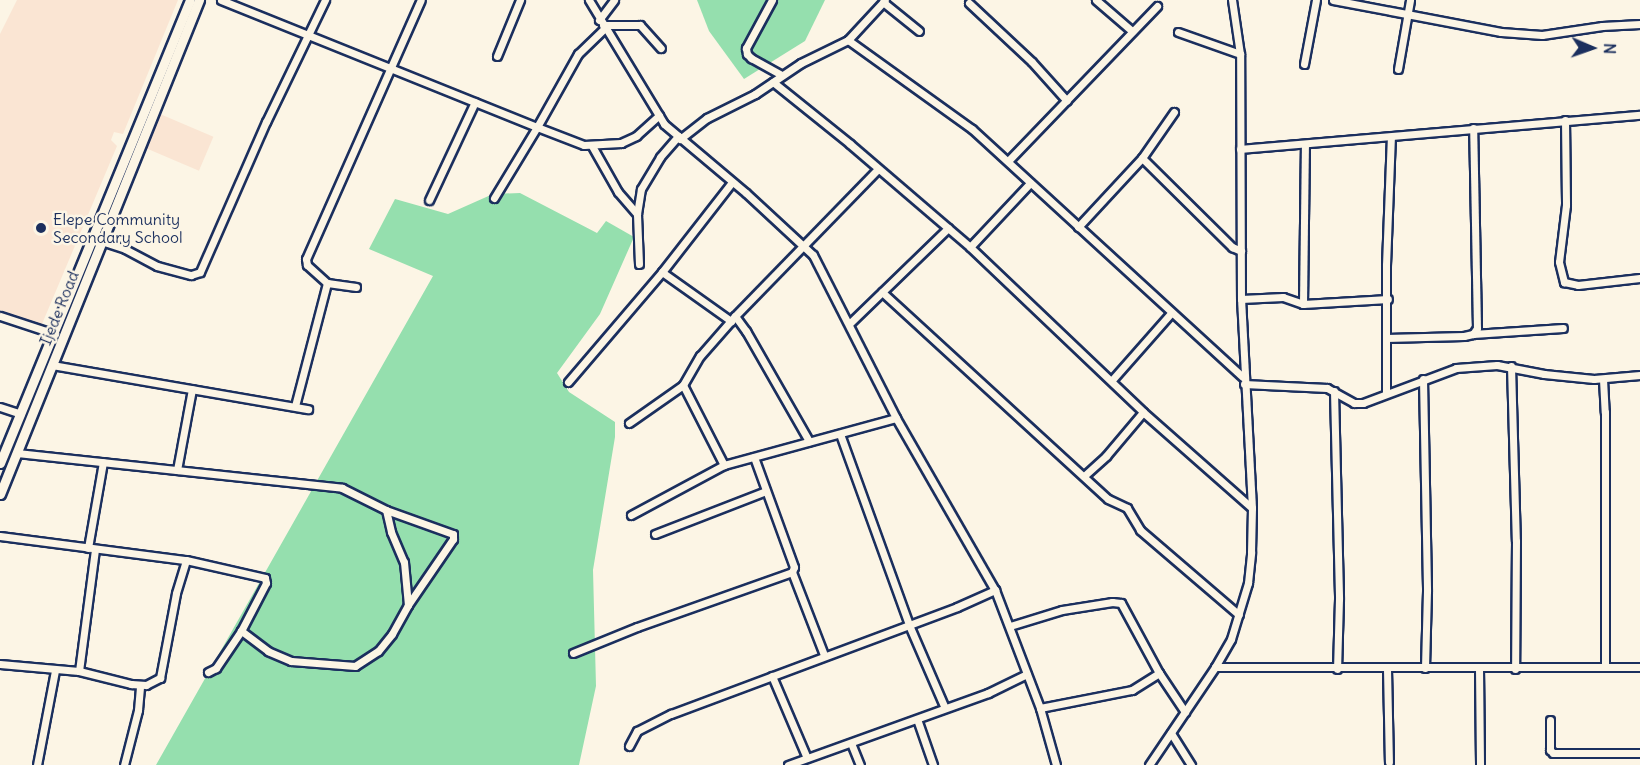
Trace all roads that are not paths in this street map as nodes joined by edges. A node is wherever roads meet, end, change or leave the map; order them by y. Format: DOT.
graph roads {
  1 [pos="190,0"];
  2 [pos="198,0"];
  3 [pos="221,0"];
  4 [pos="324,0"];
  5 [pos="421,0"];
  6 [pos="520,0"];
  7 [pos="589,0"];
  8 [pos="614,0"];
  9 [pos="772,0"];
  10 [pos="1096,0"];
  11 [pos="1232,0"];
  12 [pos="1316,0"];
  13 [pos="1333,0"];
  14 [pos="1410,0"];
  15 [pos="884,1"];
  16 [pos="969,3"];
  17 [pos="1157,6"];
  18 [pos="1406,15"];
  19 [pos="602,24"];
  20 [pos="1640,24"];
  21 [pos="919,31"];
  22 [pos="1132,31"];
  23 [pos="1178,32"];
  24 [pos="308,35"];
  25 [pos="848,40"];
  26 [pos="175,44"];
  27 [pos="661,48"];
  28 [pos="1240,54"];
  29 [pos="497,56"];
  30 [pos="1305,64"];
  31 [pos="393,67"];
  32 [pos="1398,69"];
  33 [pos="782,75"];
  34 [pos="773,82"];
  35 [pos="1067,101"];
  36 [pos="475,102"];
  37 [pos="1174,112"];
  38 [pos="659,115"];
  39 [pos="1640,115"];
  40 [pos="1565,120"];
  41 [pos="537,127"];
  42 [pos="1473,128"];
  43 [pos="679,137"];
  44 [pos="1391,137"];
  45 [pos="1305,144"];
  46 [pos="592,146"];
  47 [pos="1240,148"];
  48 [pos="1142,158"];
  49 [pos="1008,161"];
  50 [pos="878,169"];
  51 [pos="732,182"];
  52 [pos="1030,183"];
  53 [pos="494,198"];
  54 [pos="429,200"];
  55 [pos="637,214"];
  56 [pos="1078,227"];
  57 [pos="948,228"];
  58 [pos="101,241"];
  59 [pos="805,245"];
  60 [pos="970,247"];
  61 [pos="1240,251"];
  62 [pos="639,264"];
  63 [pos="662,272"];
  64 [pos="1640,278"];
  65 [pos="327,283"];
  66 [pos="356,287"];
  67 [pos="882,292"];
  68 [pos="1241,299"];
  69 [pos="1388,299"];
  70 [pos="1303,304"];
  71 [pos="1171,313"];
  72 [pos="0,316"];
  73 [pos="733,319"];
  74 [pos="849,324"];
  75 [pos="1563,328"];
  76 [pos="55,334"];
  77 [pos="1473,334"];
  78 [pos="1386,338"];
  79 [pos="52,365"];
  80 [pos="1510,366"];
  81 [pos="1640,375"];
  82 [pos="1423,379"];
  83 [pos="1603,379"];
  84 [pos="1112,380"];
  85 [pos="1244,380"];
  86 [pos="568,382"];
  87 [pos="683,385"];
  88 [pos="192,389"];
  89 [pos="1334,391"];
  90 [pos="1386,393"];
  91 [pos="295,406"];
  92 [pos="0,407"];
  93 [pos="308,409"];
  94 [pos="1143,412"];
  95 [pos="21,414"];
  96 [pos="896,418"];
  97 [pos="629,423"];
  98 [pos="840,434"];
  99 [pos="809,441"];
  100 [pos="17,453"];
  101 [pos="754,457"];
  102 [pos="103,462"];
  103 [pos="0,463"];
  104 [pos="724,465"];
  105 [pos="177,470"];
  106 [pos="1084,476"];
  107 [pos="766,491"];
  108 [pos="0,494"];
  109 [pos="1252,508"];
  110 [pos="386,510"];
  111 [pos="631,515"];
  112 [pos="655,534"];
  113 [pos="0,536"];
  114 [pos="92,548"];
  115 [pos="186,560"];
  116 [pos="792,572"];
  117 [pos="995,590"];
  118 [pos="408,604"];
  119 [pos="1239,615"];
  120 [pos="909,625"];
  121 [pos="1010,626"];
  122 [pos="241,631"];
  123 [pos="573,653"];
  124 [pos="824,656"];
  125 [pos="0,664"];
  126 [pos="1215,667"];
  127 [pos="1605,667"];
  128 [pos="1640,667"];
  129 [pos="1425,668"];
  130 [pos="1479,668"];
  131 [pos="1337,669"];
  132 [pos="1387,669"];
  133 [pos="1515,669"];
  134 [pos="55,671"];
  135 [pos="79,671"];
  136 [pos="208,672"];
  137 [pos="1159,673"];
  138 [pos="1027,674"];
  139 [pos="772,676"];
  140 [pos="140,685"];
  141 [pos="945,708"];
  142 [pos="1040,708"];
  143 [pos="1185,712"];
  144 [pos="916,719"];
  145 [pos="1550,720"];
  146 [pos="1171,733"];
  147 [pos="851,742"];
  148 [pos="629,746"];
  149 [pos="1640,753"];
  150 [pos="807,758"];
  151 [pos="1389,762"];
  152 [pos="37,765"];
  153 [pos="124,765"];
  154 [pos="788,765"];
  155 [pos="860,765"];
  156 [pos="933,765"];
  157 [pos="1056,765"];
  158 [pos="1149,765"];
  159 [pos="1191,765"];
  160 [pos="1480,765"];
  1 -- 26 [label="main road, Ijede Road"];
  2 -- 26 [label="main road, Ijede Road"];
  3 -- 24 [label="street"];
  4 -- 24 [label="street"];
  5 -- 31 [label="street"];
  6 -- 29 [label="street"];
  7 -- 19 [label="street"];
  8 -- 19 [label="street"];
  9 -- 33 [label="street"];
  10 -- 22 [label="street"];
  11 -- 28 [label="street"];
  12 -- 30 [label="street"];
  13 -- 18 [label="street"];
  14 -- 18 [label="street"];
  15 -- 21 [label="street"];
  15 -- 25 [label="street"];
  16 -- 35 [label="street"];
  17 -- 22 [label="street"];
  18 -- 20 [label="street"];
  18 -- 32 [label="street"];
  19 -- 27 [label="street"];
  19 -- 38 [label="street"];
  19 -- 41 [label="street"];
  22 -- 35 [label="street"];
  23 -- 28 [label="street"];
  24 -- 31 [label="street"];
  24 -- 58 [label="street"];
  25 -- 33 [label="street"];
  25 -- 49 [label="street"];
  26 -- 58 [label="main road, Ijede Road"];
  26 -- 76 [label="main road, Ijede Road"];
  28 -- 47 [label="street"];
  31 -- 36 [label="street"];
  31 -- 65 [label="street"];
  33 -- 34 [label="street"];
  34 -- 43 [label="street"];
  34 -- 50 [label="street"];
  35 -- 49 [label="street"];
  36 -- 41 [label="street"];
  36 -- 54 [label="street"];
  37 -- 48 [label="street"];
  38 -- 43 [label="street"];
  38 -- 46 [label="street"];
  39 -- 40 [label="street"];
  40 -- 42 [label="street"];
  40 -- 64 [label="street"];
  41 -- 46 [label="street"];
  41 -- 53 [label="street"];
  42 -- 44 [label="street"];
  42 -- 77 [label="street"];
  43 -- 51 [label="street"];
  43 -- 55 [label="street"];
  44 -- 45 [label="street"];
  44 -- 69 [label="street"];
  45 -- 47 [label="street"];
  45 -- 70 [label="street"];
  46 -- 55 [label="street"];
  47 -- 61 [label="street"];
  48 -- 56 [label="street"];
  48 -- 61 [label="street"];
  49 -- 52 [label="street"];
  50 -- 57 [label="street"];
  50 -- 59 [label="street"];
  51 -- 59 [label="street"];
  51 -- 63 [label="street"];
  52 -- 56 [label="street"];
  52 -- 60 [label="street"];
  55 -- 62 [label="street"];
  56 -- 71 [label="street"];
  57 -- 60 [label="street"];
  57 -- 67 [label="street"];
  58 -- 79 [label="main road, Ijede Road"];
  59 -- 73 [label="street"];
  59 -- 74 [label="street"];
  60 -- 84 [label="street"];
  61 -- 68 [label="street"];
  63 -- 73 [label="street"];
  63 -- 86 [label="street"];
  65 -- 66 [label="street"];
  65 -- 91 [label="street"];
  67 -- 74 [label="street"];
  67 -- 106 [label="street"];
  68 -- 70 [label="street"];
  68 -- 85 [label="street"];
  69 -- 70 [label="street"];
  69 -- 78 [label="street"];
  71 -- 84 [label="street"];
  71 -- 85 [label="street"];
  72 -- 76 [label="street"];
  73 -- 87 [label="street"];
  73 -- 99 [label="street"];
  74 -- 96 [label="street"];
  75 -- 77 [label="street"];
  76 -- 95 [label="main road, Ijede Road"];
  77 -- 78 [label="street"];
  78 -- 90 [label="street"];
  79 -- 88 [label="street"];
  79 -- 100 [label="main road, Ijede Road"];
  80 -- 82 [label="street"];
  80 -- 83 [label="street"];
  80 -- 133 [label="street"];
  81 -- 83 [label="street"];
  82 -- 90 [label="street"];
  82 -- 129 [label="street"];
  83 -- 127 [label="street"];
  84 -- 94 [label="street"];
  85 -- 89 [label="street"];
  85 -- 109 [label="street"];
  87 -- 97 [label="street"];
  87 -- 104 [label="street"];
  88 -- 91 [label="street"];
  88 -- 105 [label="street"];
  89 -- 90 [label="street"];
  89 -- 131 [label="street"];
  91 -- 93 [label="street"];
  92 -- 95 [label="street"];
  94 -- 106 [label="street"];
  94 -- 109 [label="street"];
  95 -- 103 [label="main road, Ijede Road"];
  96 -- 98 [label="street"];
  96 -- 117 [label="street"];
  98 -- 99 [label="street"];
  98 -- 120 [label="street"];
  99 -- 101 [label="street"];
  100 -- 102 [label="street"];
  100 -- 108 [label="main road, Ijede Road"];
  101 -- 104 [label="street"];
  101 -- 107 [label="street"];
  102 -- 105 [label="street"];
  102 -- 114 [label="street"];
  104 -- 111 [label="street"];
  105 -- 110 [label="street"];
  106 -- 119 [label="street"];
  107 -- 112 [label="street"];
  107 -- 116 [label="street"];
  109 -- 119 [label="street"];
  110 -- 118 [label="street"];
  110 -- 118 [label="street"];
  113 -- 114 [label="street"];
  114 -- 115 [label="street"];
  114 -- 135 [label="street"];
  115 -- 122 [label="street"];
  115 -- 140 [label="street"];
  116 -- 123 [label="street"];
  116 -- 124 [label="street"];
  117 -- 120 [label="street"];
  117 -- 121 [label="street"];
  118 -- 122 [label="street"];
  119 -- 126 [label="street"];
  120 -- 124 [label="street"];
  120 -- 141 [label="street"];
  121 -- 137 [label="street"];
  121 -- 138 [label="street"];
  122 -- 136 [label="street"];
  124 -- 139 [label="street"];
  125 -- 134 [label="street"];
  126 -- 131 [label="street"];
  126 -- 143 [label="street"];
  127 -- 128 [label="street"];
  127 -- 133 [label="street"];
  129 -- 130 [label="street"];
  129 -- 132 [label="street"];
  130 -- 133 [label="street"];
  130 -- 160 [label="street"];
  131 -- 132 [label="street"];
  132 -- 151 [label="street"];
  134 -- 135 [label="street"];
  134 -- 152 [label="street"];
  135 -- 140 [label="street"];
  137 -- 142 [label="street"];
  137 -- 143 [label="street"];
  138 -- 141 [label="street"];
  138 -- 142 [label="street"];
  139 -- 148 [label="street"];
  139 -- 150 [label="street"];
  140 -- 153 [label="street"];
  141 -- 144 [label="street"];
  142 -- 157 [label="street"];
  143 -- 146 [label="street"];
  144 -- 147 [label="street"];
  144 -- 156 [label="street"];
  145 -- 149 [label="street"];
  146 -- 158 [label="street"];
  146 -- 159 [label="street"];
  147 -- 150 [label="street"];
  147 -- 155 [label="street"];
  150 -- 154 [label="street"];
}
